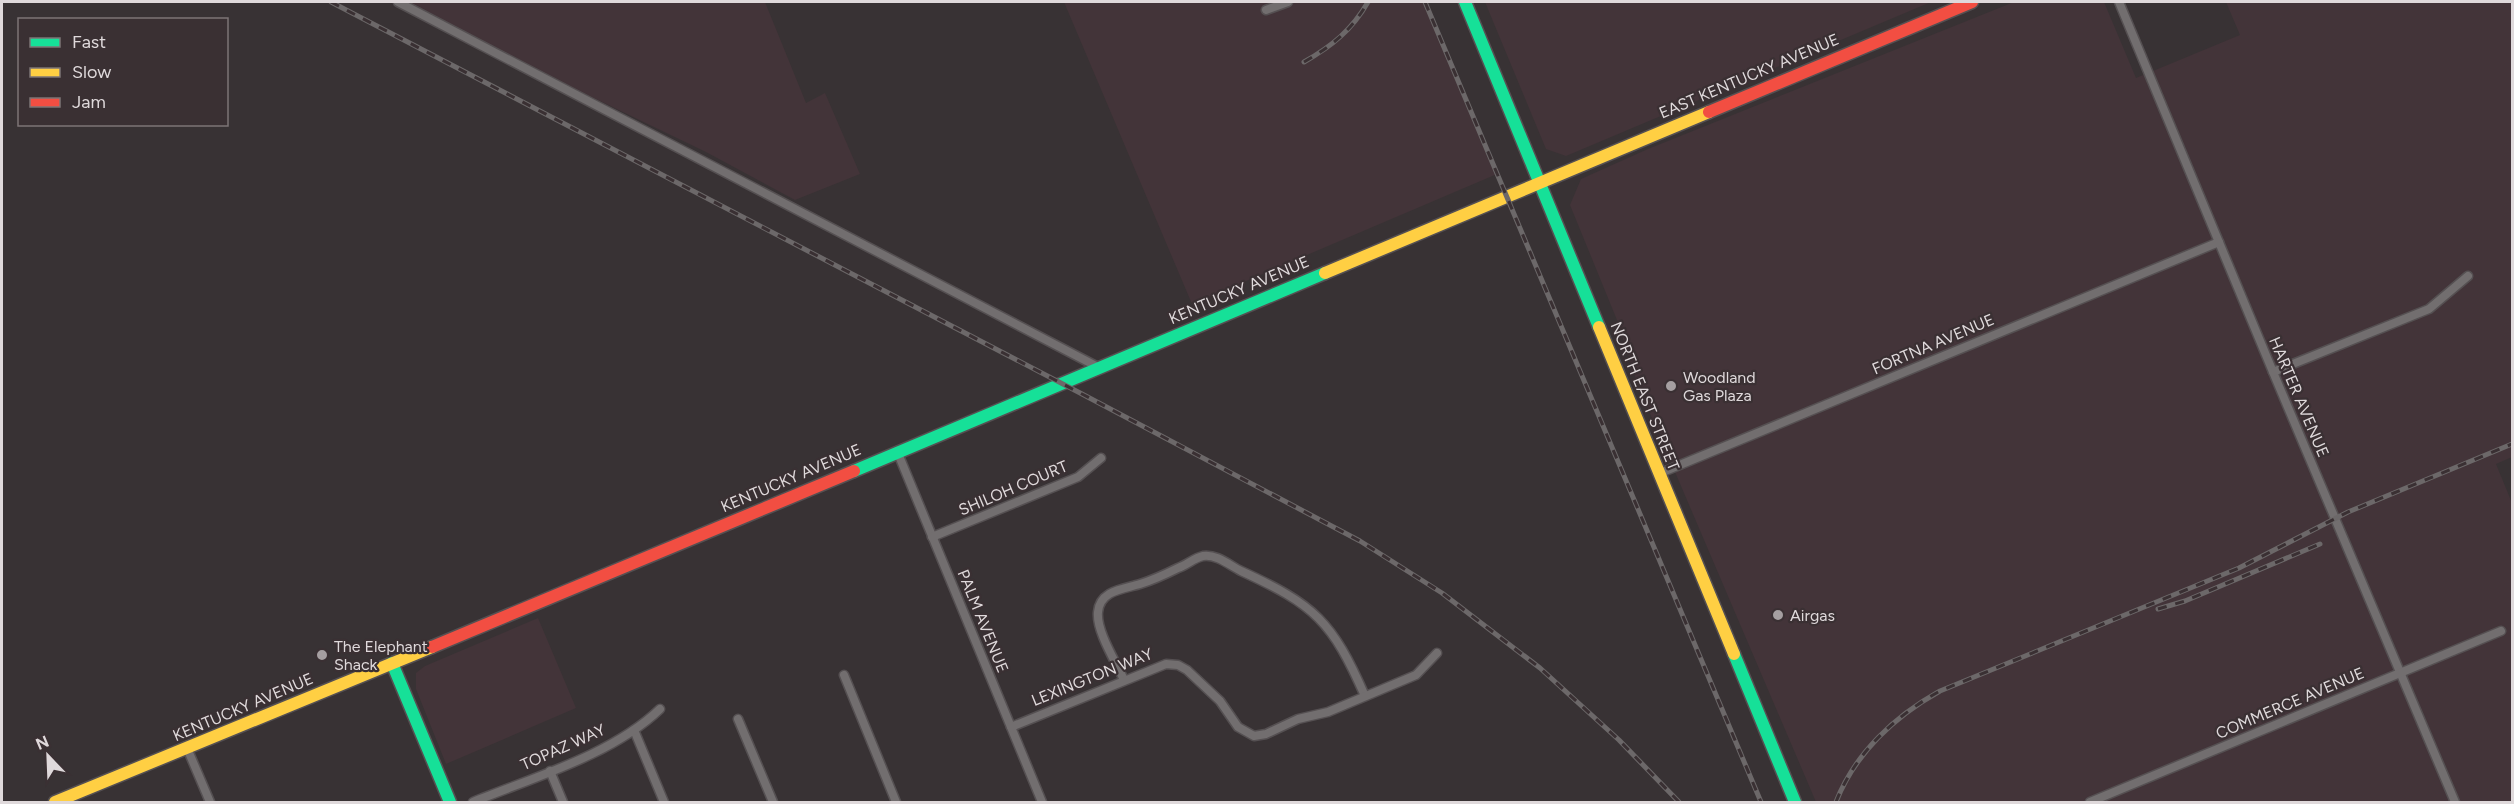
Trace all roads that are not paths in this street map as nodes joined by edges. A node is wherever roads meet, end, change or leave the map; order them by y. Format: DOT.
graph roads {
  1 [pos="398,2"];
  2 [pos="1288,2"];
  3 [pos="1465,2"];
  4 [pos="1972,2"];
  5 [pos="2120,2"];
  6 [pos="1266,10"];
  7 [pos="1539,182"];
  8 [pos="2219,242"];
  9 [pos="2468,276"];
  10 [pos="1098,367"];
  11 [pos="2272,372"];
  12 [pos="897,451"];
  13 [pos="1101,458"];
  14 [pos="1658,474"];
  15 [pos="932,537"];
  16 [pos="2501,631"];
  17 [pos="1437,653"];
  18 [pos="392,663"];
  19 [pos="2401,673"];
  20 [pos="844,675"];
  21 [pos="1124,680"];
  22 [pos="1365,696"];
  23 [pos="660,709"];
  24 [pos="738,719"];
  25 [pos="1011,728"];
  26 [pos="634,730"];
  27 [pos="187,748"];
  28 [pos="550,771"];
  29 [pos="55,802"];
  30 [pos="210,802"];
  31 [pos="450,802"];
  32 [pos="473,802"];
  33 [pos="563,802"];
  34 [pos="664,802"];
  35 [pos="772,802"];
  36 [pos="896,802"];
  37 [pos="1042,802"];
  38 [pos="1795,802"];
  39 [pos="2090,802"];
  40 [pos="2456,802"];
  1 -- 10 [label="street"];
  2 -- 6 [label="street"];
  3 -- 7 [label="street, NORTH EAST STREET"];
  4 -- 7 [label="street, EAST KENTUCKY AVENUE"];
  5 -- 8 [label="street, HARTER AVENUE"];
  7 -- 10 [label="street, KENTUCKY AVENUE"];
  7 -- 14 [label="street, NORTH EAST STREET"];
  8 -- 11 [label="street, HARTER AVENUE"];
  8 -- 14 [label="street, FORTNA AVENUE"];
  9 -- 11 [label="street"];
  10 -- 12 [label="street, KENTUCKY AVENUE"];
  11 -- 19 [label="street, HARTER AVENUE"];
  12 -- 15 [label="street, PALM AVENUE"];
  12 -- 18 [label="street, KENTUCKY AVENUE"];
  13 -- 15 [label="street, SHILOH COURT"];
  14 -- 38 [label="street, NORTH EAST STREET"];
  15 -- 25 [label="street, PALM AVENUE"];
  16 -- 19 [label="street, COMMERCE AVENUE"];
  17 -- 22 [label="street"];
  18 -- 27 [label="street, KENTUCKY AVENUE"];
  18 -- 31 [label="street"];
  19 -- 39 [label="street, COMMERCE AVENUE"];
  19 -- 40 [label="street, HARTER AVENUE"];
  20 -- 36 [label="street"];
  21 -- 22 [label="street, LEXINGTON WAY"];
  21 -- 22 [label="street"];
  21 -- 25 [label="street, LEXINGTON WAY"];
  23 -- 26 [label="street, TOPAZ WAY"];
  24 -- 35 [label="street"];
  25 -- 37 [label="street, PALM AVENUE"];
  26 -- 28 [label="street, TOPAZ WAY"];
  26 -- 34 [label="street"];
  27 -- 29 [label="street, KENTUCKY AVENUE"];
  27 -- 30 [label="street"];
  28 -- 32 [label="street, TOPAZ WAY"];
  28 -- 33 [label="street"];
}
